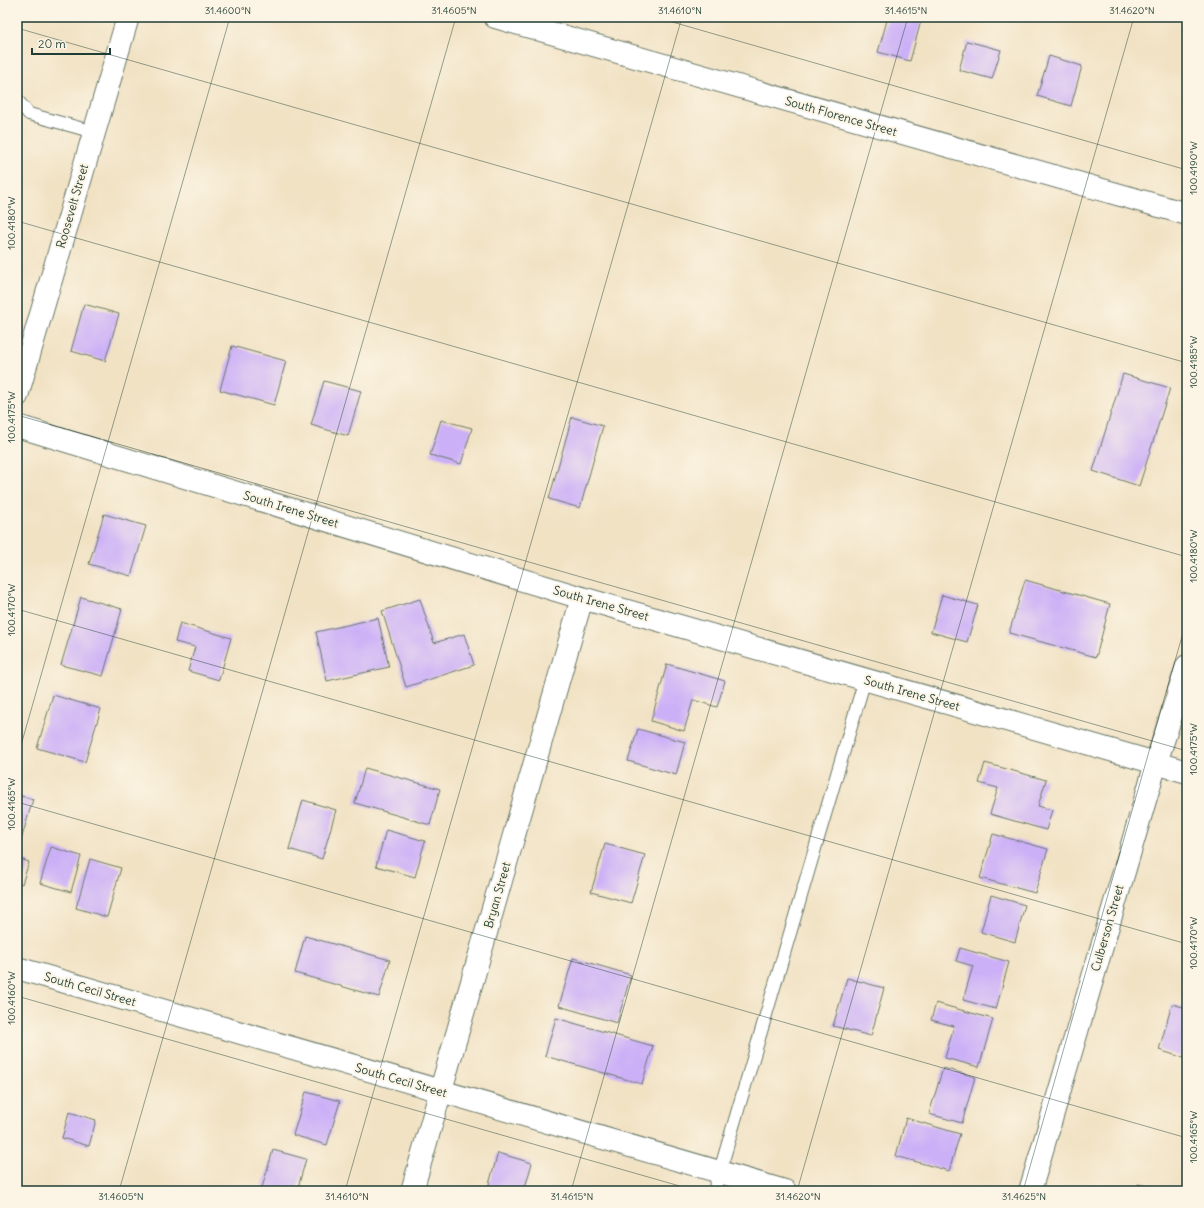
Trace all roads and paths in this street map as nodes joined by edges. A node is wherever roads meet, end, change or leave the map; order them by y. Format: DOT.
graph roads {
  1 [pos="128,17"];
  2 [pos="495,17"];
  3 [pos="17,100"];
  4 [pos="94,132"];
  5 [pos="1187,214"];
  6 [pos="17,396"];
  7 [pos="17,426"];
  8 [pos="582,598"];
  9 [pos="1187,666"];
  10 [pos="865,679"];
  11 [pos="1156,763"];
  12 [pos="1187,772"];
  13 [pos="17,968"];
  14 [pos="441,1092"];
  15 [pos="717,1182"];
  16 [pos="412,1191"];
  17 [pos="785,1191"];
  18 [pos="1030,1191"];
  1 -- 4 [label="street, Roosevelt Street"];
  2 -- 5 [label="street, South Florence Street"];
  3 -- 4 [label="lane"];
  4 -- 6 [label="street, Roosevelt Street"];
  7 -- 8 [label="street, South Irene Street"];
  8 -- 10 [label="street, South Irene Street"];
  8 -- 14 [label="street, Bryan Street"];
  9 -- 11 [label="street, Culberson Street"];
  10 -- 11 [label="street, South Irene Street"];
  10 -- 15 [label="lane"];
  11 -- 12 [label="street, South Irene Street"];
  11 -- 18 [label="street, Culberson Street"];
  13 -- 14 [label="street, South Cecil Street"];
  14 -- 15 [label="street, South Cecil Street"];
  14 -- 16 [label="street, Bryan Street"];
  15 -- 17 [label="street, South Cecil Street"];
}
